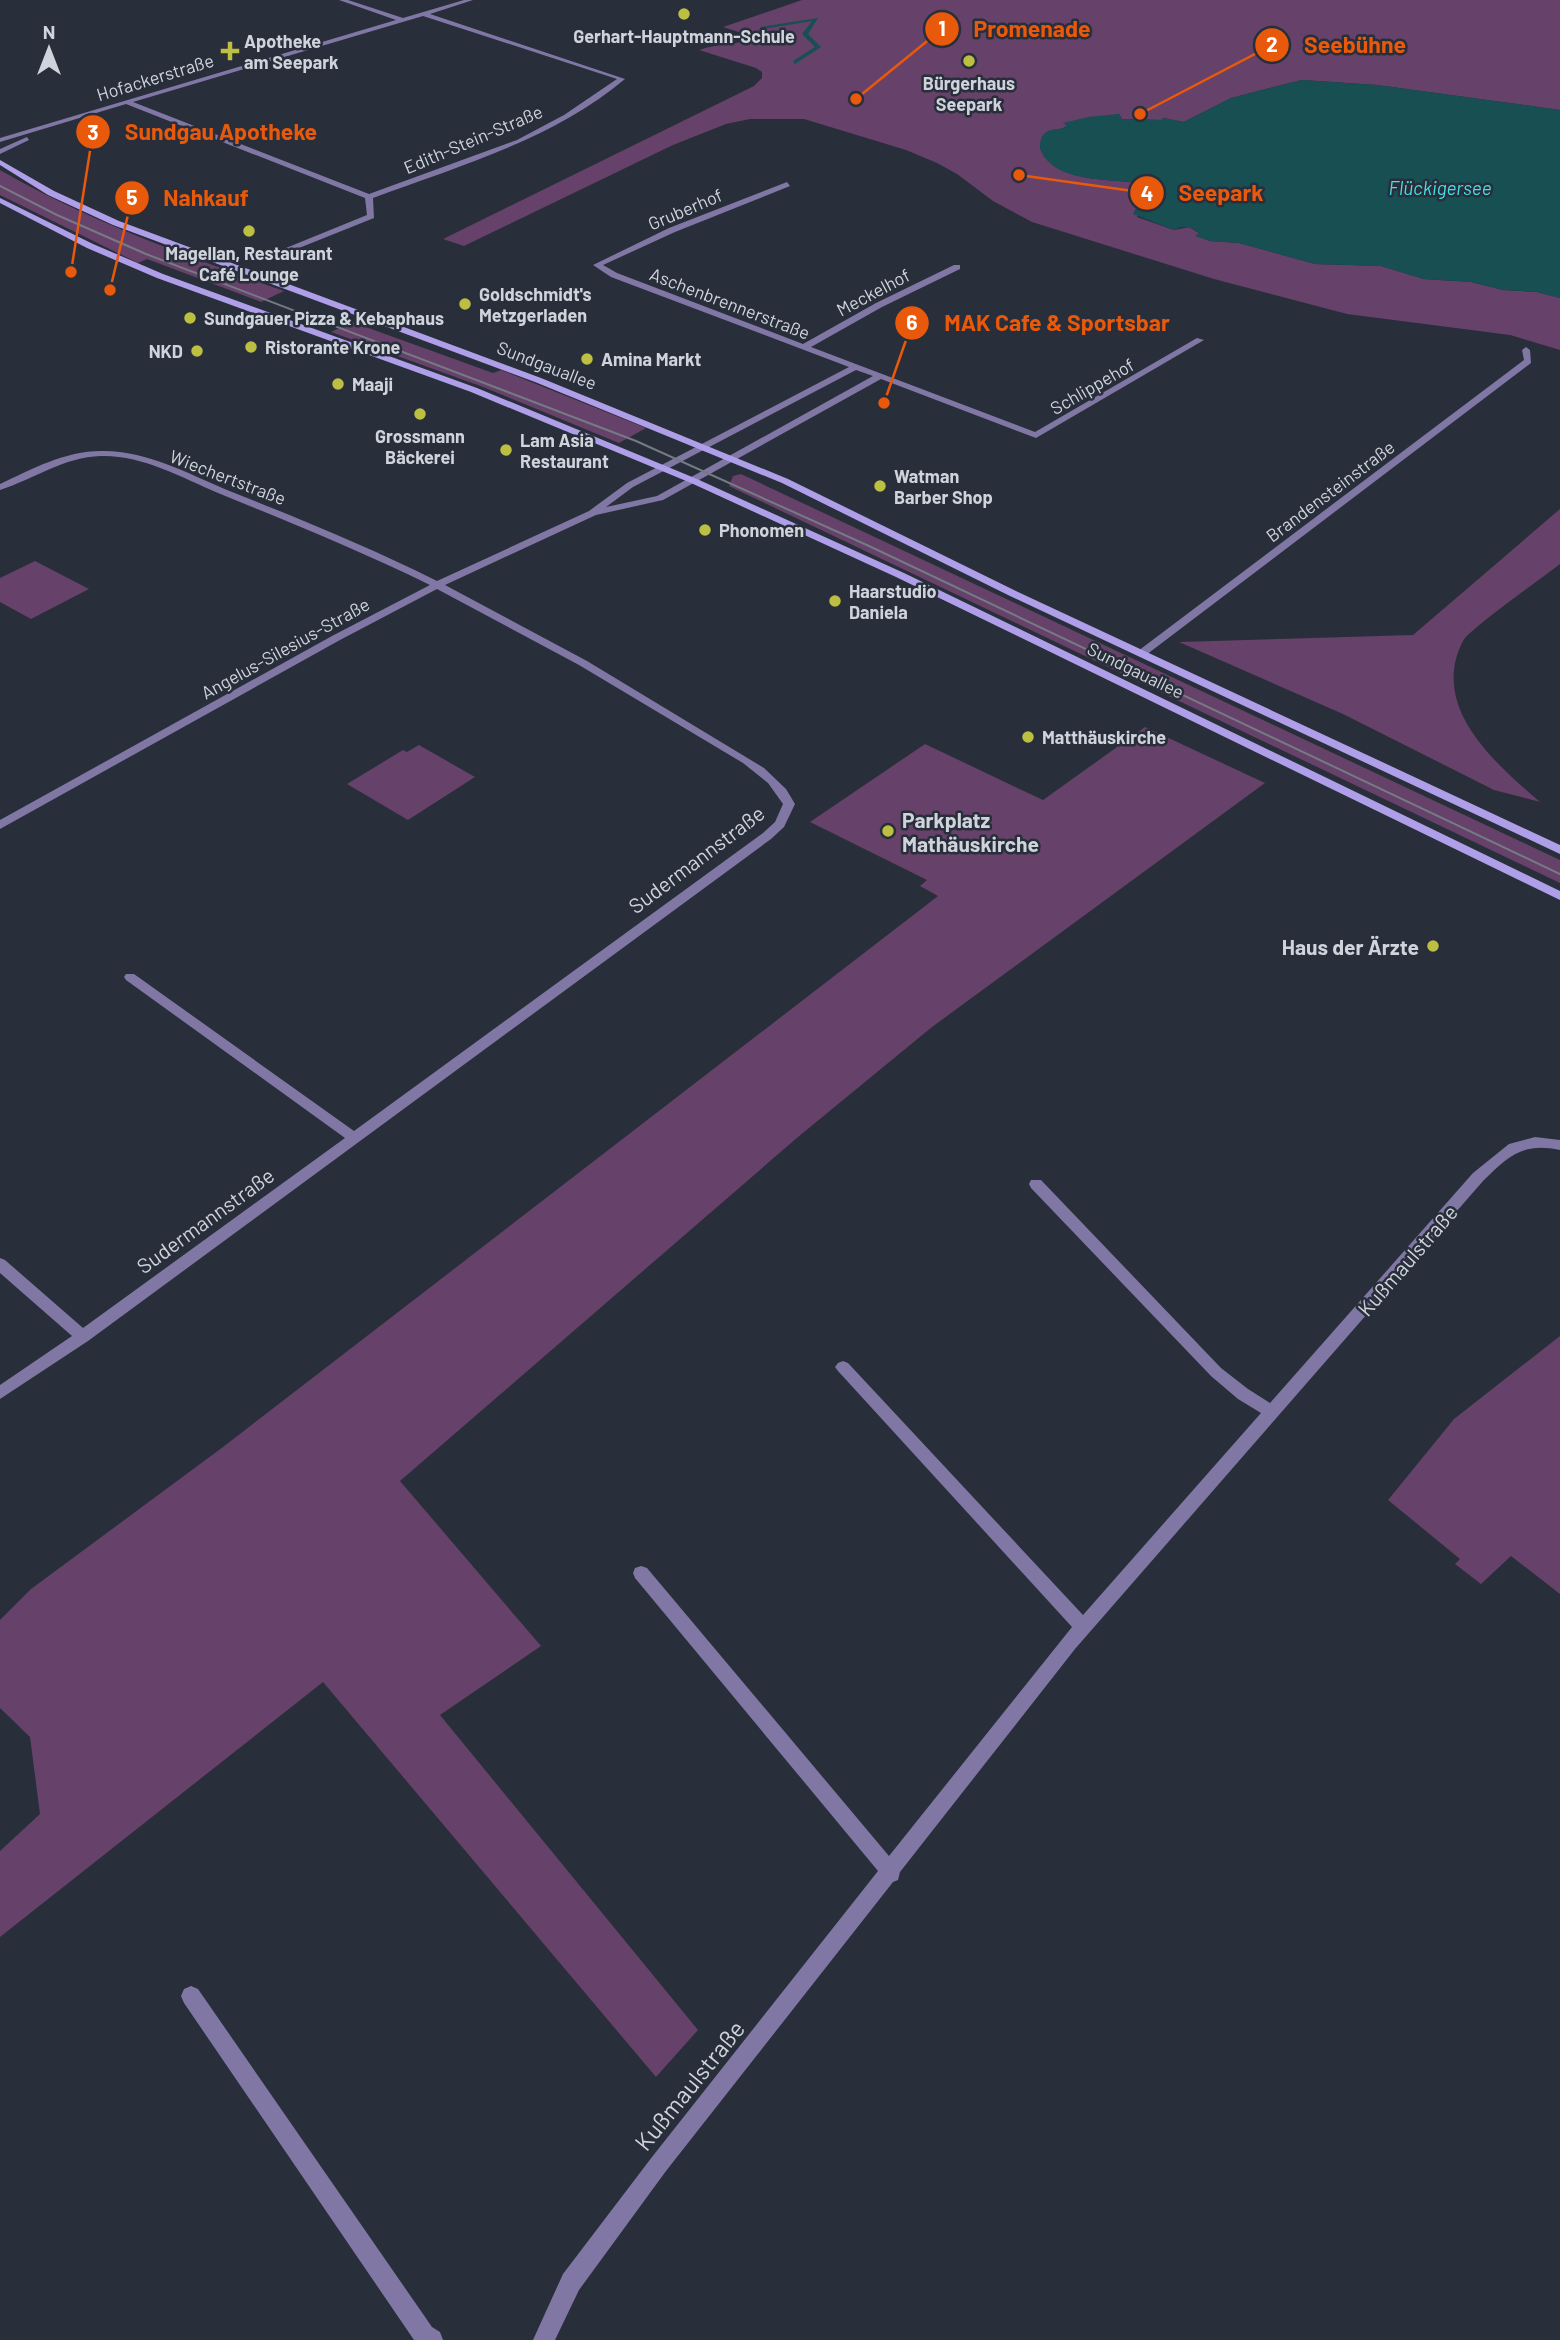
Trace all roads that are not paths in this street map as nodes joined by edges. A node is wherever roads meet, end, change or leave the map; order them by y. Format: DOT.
graph roads {
  1 [pos="342,0"];
  2 [pos="470,0"];
  3 [pos="424,14"];
  4 [pos="402,20"];
  5 [pos="126,102"];
  6 [pos="52,127"];
  7 [pos="0,140"];
  8 [pos="0,152"];
  9 [pos="0,162"];
  10 [pos="787,184"];
  11 [pos="369,197"];
  12 [pos="0,200"];
  13 [pos="284,252"];
  14 [pos="597,265"];
  15 [pos="957,267"];
  16 [pos="1200,340"];
  17 [pos="804,347"];
  18 [pos="1526,350"];
  19 [pos="853,368"];
  20 [pos="878,377"];
  21 [pos="1036,435"];
  22 [pos="706,448"];
  23 [pos="732,459"];
  24 [pos="663,469"];
  25 [pos="694,481"];
  26 [pos="0,487"];
  27 [pos="592,513"];
  28 [pos="439,584"];
  29 [pos="1142,653"];
  30 [pos="0,825"];
  31 [pos="1560,850"];
  32 [pos="1560,896"];
  33 [pos="130,977"];
  34 [pos="353,1137"];
  35 [pos="1560,1145"];
  36 [pos="1036,1184"];
  37 [pos="0,1264"];
  38 [pos="83,1337"];
  39 [pos="843,1367"];
  40 [pos="0,1393"];
  41 [pos="1273,1412"];
  42 [pos="641,1573"];
  43 [pos="1082,1626"];
  44 [pos="891,1873"];
  45 [pos="191,1996"];
  46 [pos="432,2340"];
  47 [pos="544,2340"];
  1 -- 4 [label="street"];
  2 -- 3 [label="street, Hofackerstraße"];
  3 -- 4 [label="street, Hofackerstraße"];
  3 -- 11 [label="street, Edith-Stein-Straße"];
  4 -- 5 [label="street, Hofackerstraße"];
  5 -- 6 [label="street, Hofackerstraße"];
  5 -- 11 [label="street"];
  6 -- 7 [label="street, Hofackerstraße"];
  6 -- 8 [label="street, Hofackerstraße"];
  9 -- 22 [label="street, Sundgauallee"];
  10 -- 14 [label="street, Gruberhof"];
  11 -- 13 [label="street"];
  12 -- 24 [label="street, Sundgauallee"];
  14 -- 17 [label="street, Aschenbrennerstraße"];
  15 -- 17 [label="street, Meckelhof"];
  16 -- 21 [label="street, Schlippehof"];
  17 -- 19 [label="street, Aschenbrennerstraße"];
  18 -- 29 [label="street, Brandensteinstraße"];
  19 -- 20 [label="street, Aschenbrennerstraße"];
  19 -- 22 [label="street"];
  20 -- 21 [label="street, Aschenbrennerstraße"];
  20 -- 23 [label="street"];
  22 -- 23 [label="street, Sundgauallee"];
  22 -- 24 [label="street"];
  23 -- 25 [label="street"];
  23 -- 29 [label="street, Sundgauallee"];
  24 -- 25 [label="street, Sundgauallee"];
  24 -- 27 [label="street, Angelus-Silesius-Straße"];
  25 -- 27 [label="street, Angelus-Silesius-Straße"];
  25 -- 32 [label="street, Sundgauallee"];
  26 -- 28 [label="street, Wiechertstraße"];
  27 -- 28 [label="street, Angelus-Silesius-Straße"];
  28 -- 30 [label="street, Angelus-Silesius-Straße"];
  28 -- 34 [label="street, Sudermannstraße"];
  29 -- 31 [label="street, Sundgauallee"];
  33 -- 34 [label="street"];
  34 -- 38 [label="street, Sudermannstraße"];
  35 -- 41 [label="street, Kußmaulstraße"];
  36 -- 41 [label="street"];
  37 -- 38 [label="street"];
  38 -- 40 [label="street, Sudermannstraße"];
  39 -- 43 [label="street"];
  41 -- 43 [label="street, Kußmaulstraße"];
  42 -- 44 [label="street"];
  43 -- 44 [label="street, Kußmaulstraße"];
  44 -- 47 [label="street, Kußmaulstraße"];
  45 -- 46 [label="street"];
}
